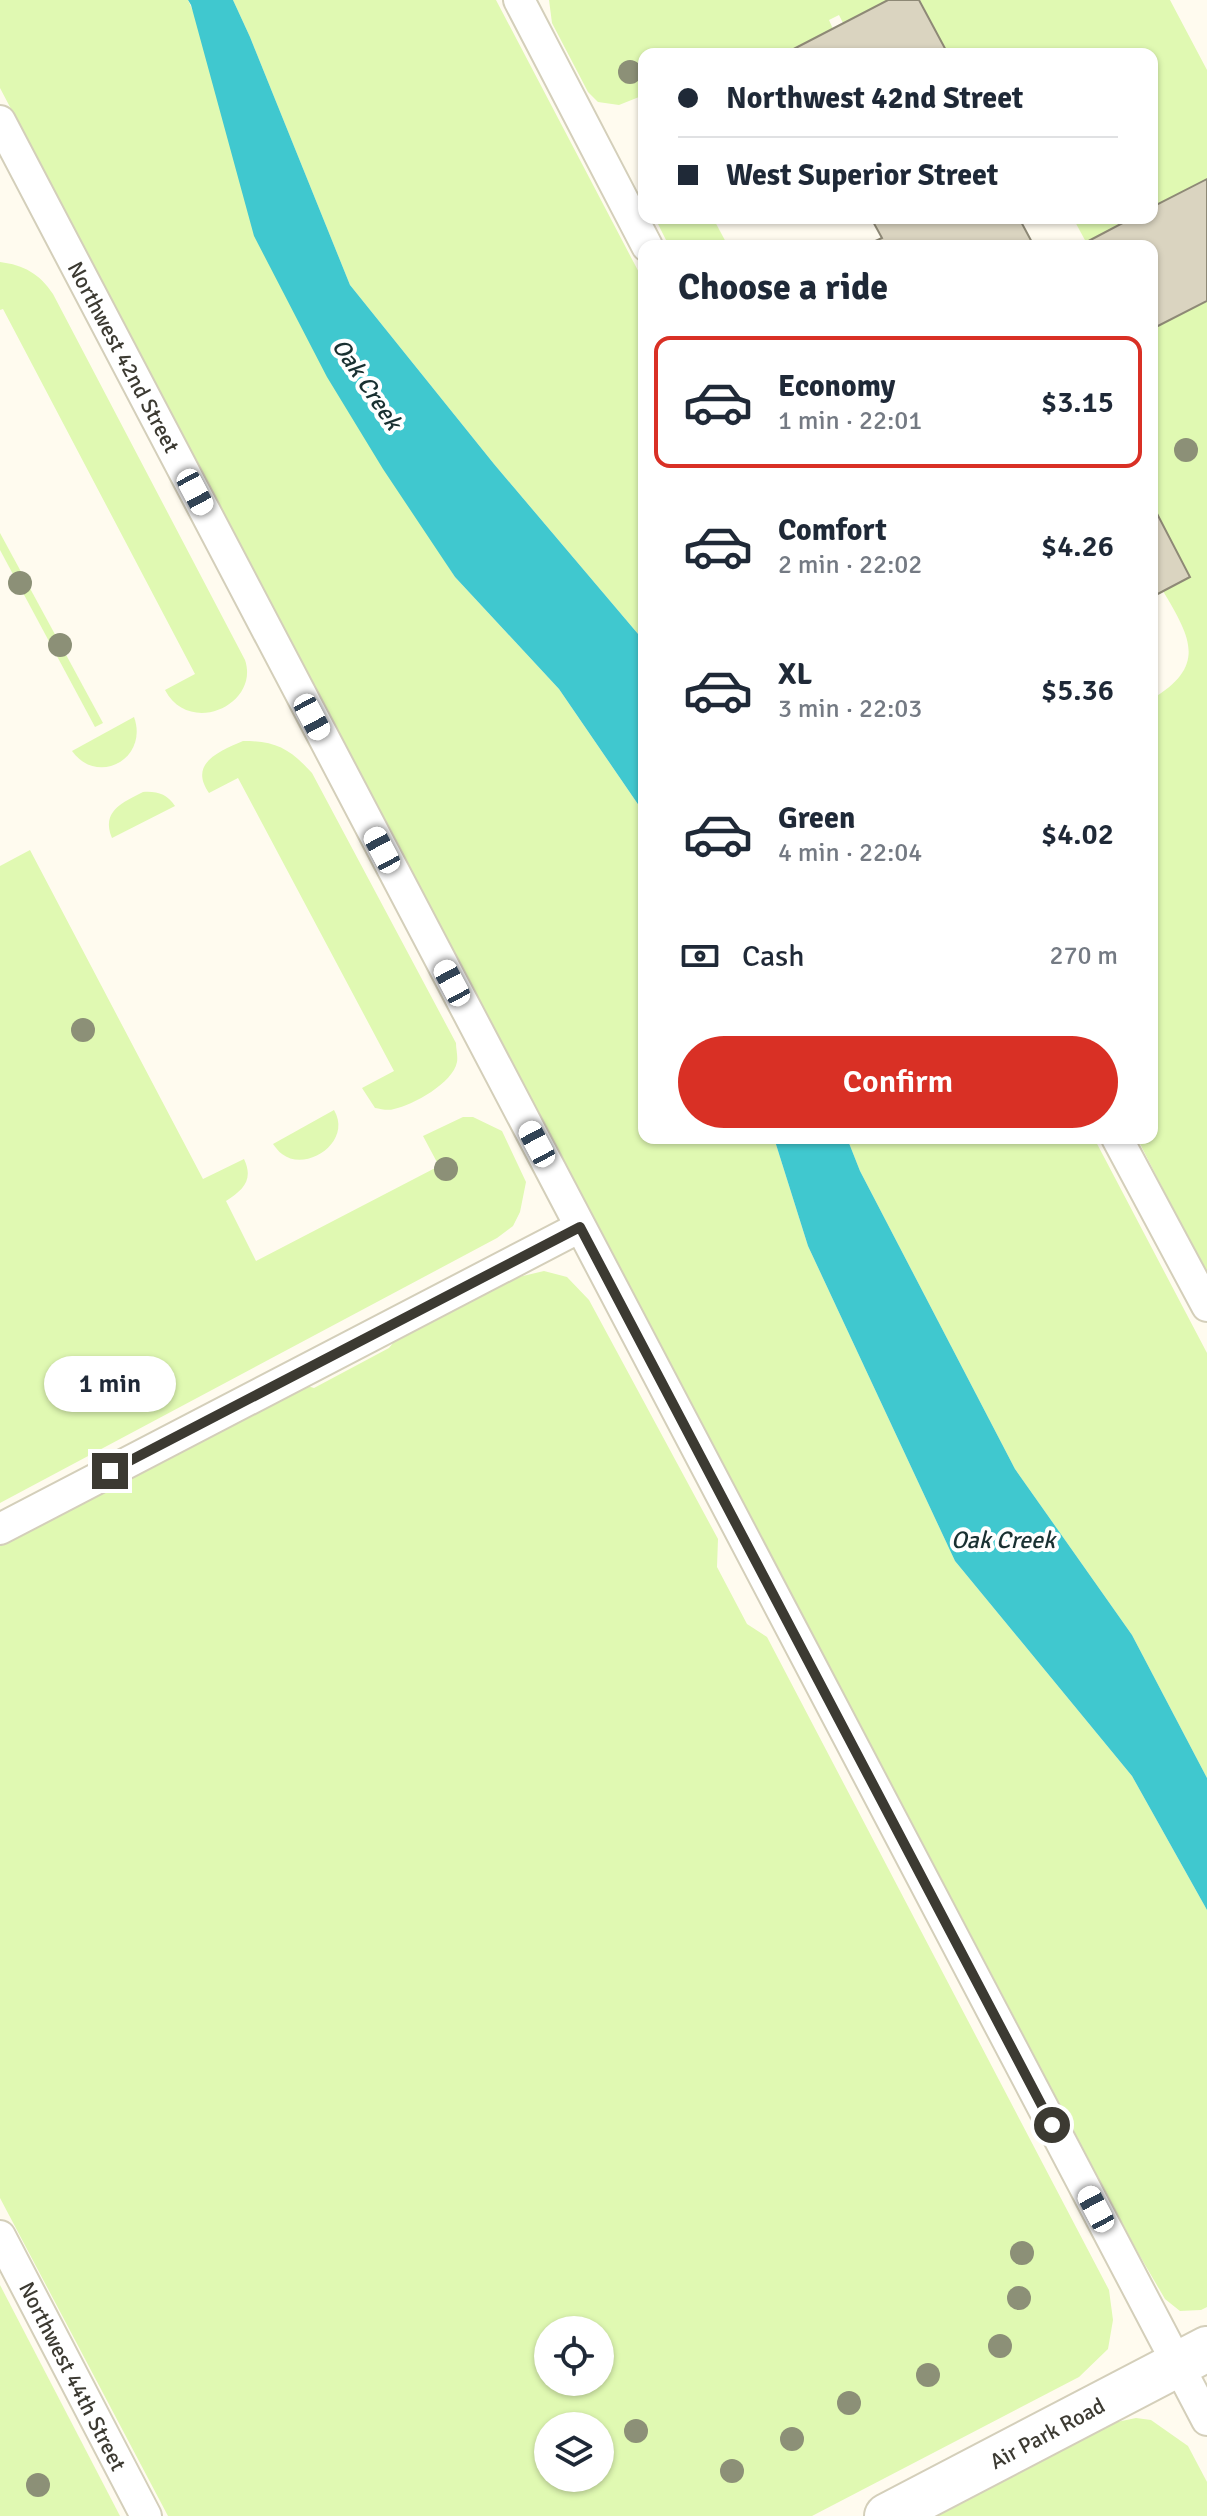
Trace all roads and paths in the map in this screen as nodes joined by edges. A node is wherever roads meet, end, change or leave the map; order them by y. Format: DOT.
graph roads {
  1 [pos="519,0"];
  2 [pos="0,121"];
  3 [pos="644,240"];
  4 [pos="1120,1144"];
  5 [pos="580,1227"];
  6 [pos="1207,1306"];
  7 [pos="0,1529"];
  8 [pos="0,2236"];
  9 [pos="1192,2357"];
  10 [pos="1207,2420"];
  11 [pos="146,2516"];
  12 [pos="887,2516"];
  1 -- 3 [label="street"];
  2 -- 5 [label="street, Northwest 42nd Street"];
  4 -- 6 [label="street"];
  5 -- 7 [label="street"];
  5 -- 9 [label="street, Northwest 42nd Street"];
  8 -- 11 [label="street, Northwest 44th Street"];
  9 -- 10 [label="street, Northwest 42nd Street"];
  9 -- 12 [label="main road, Air Park Road"];
}
